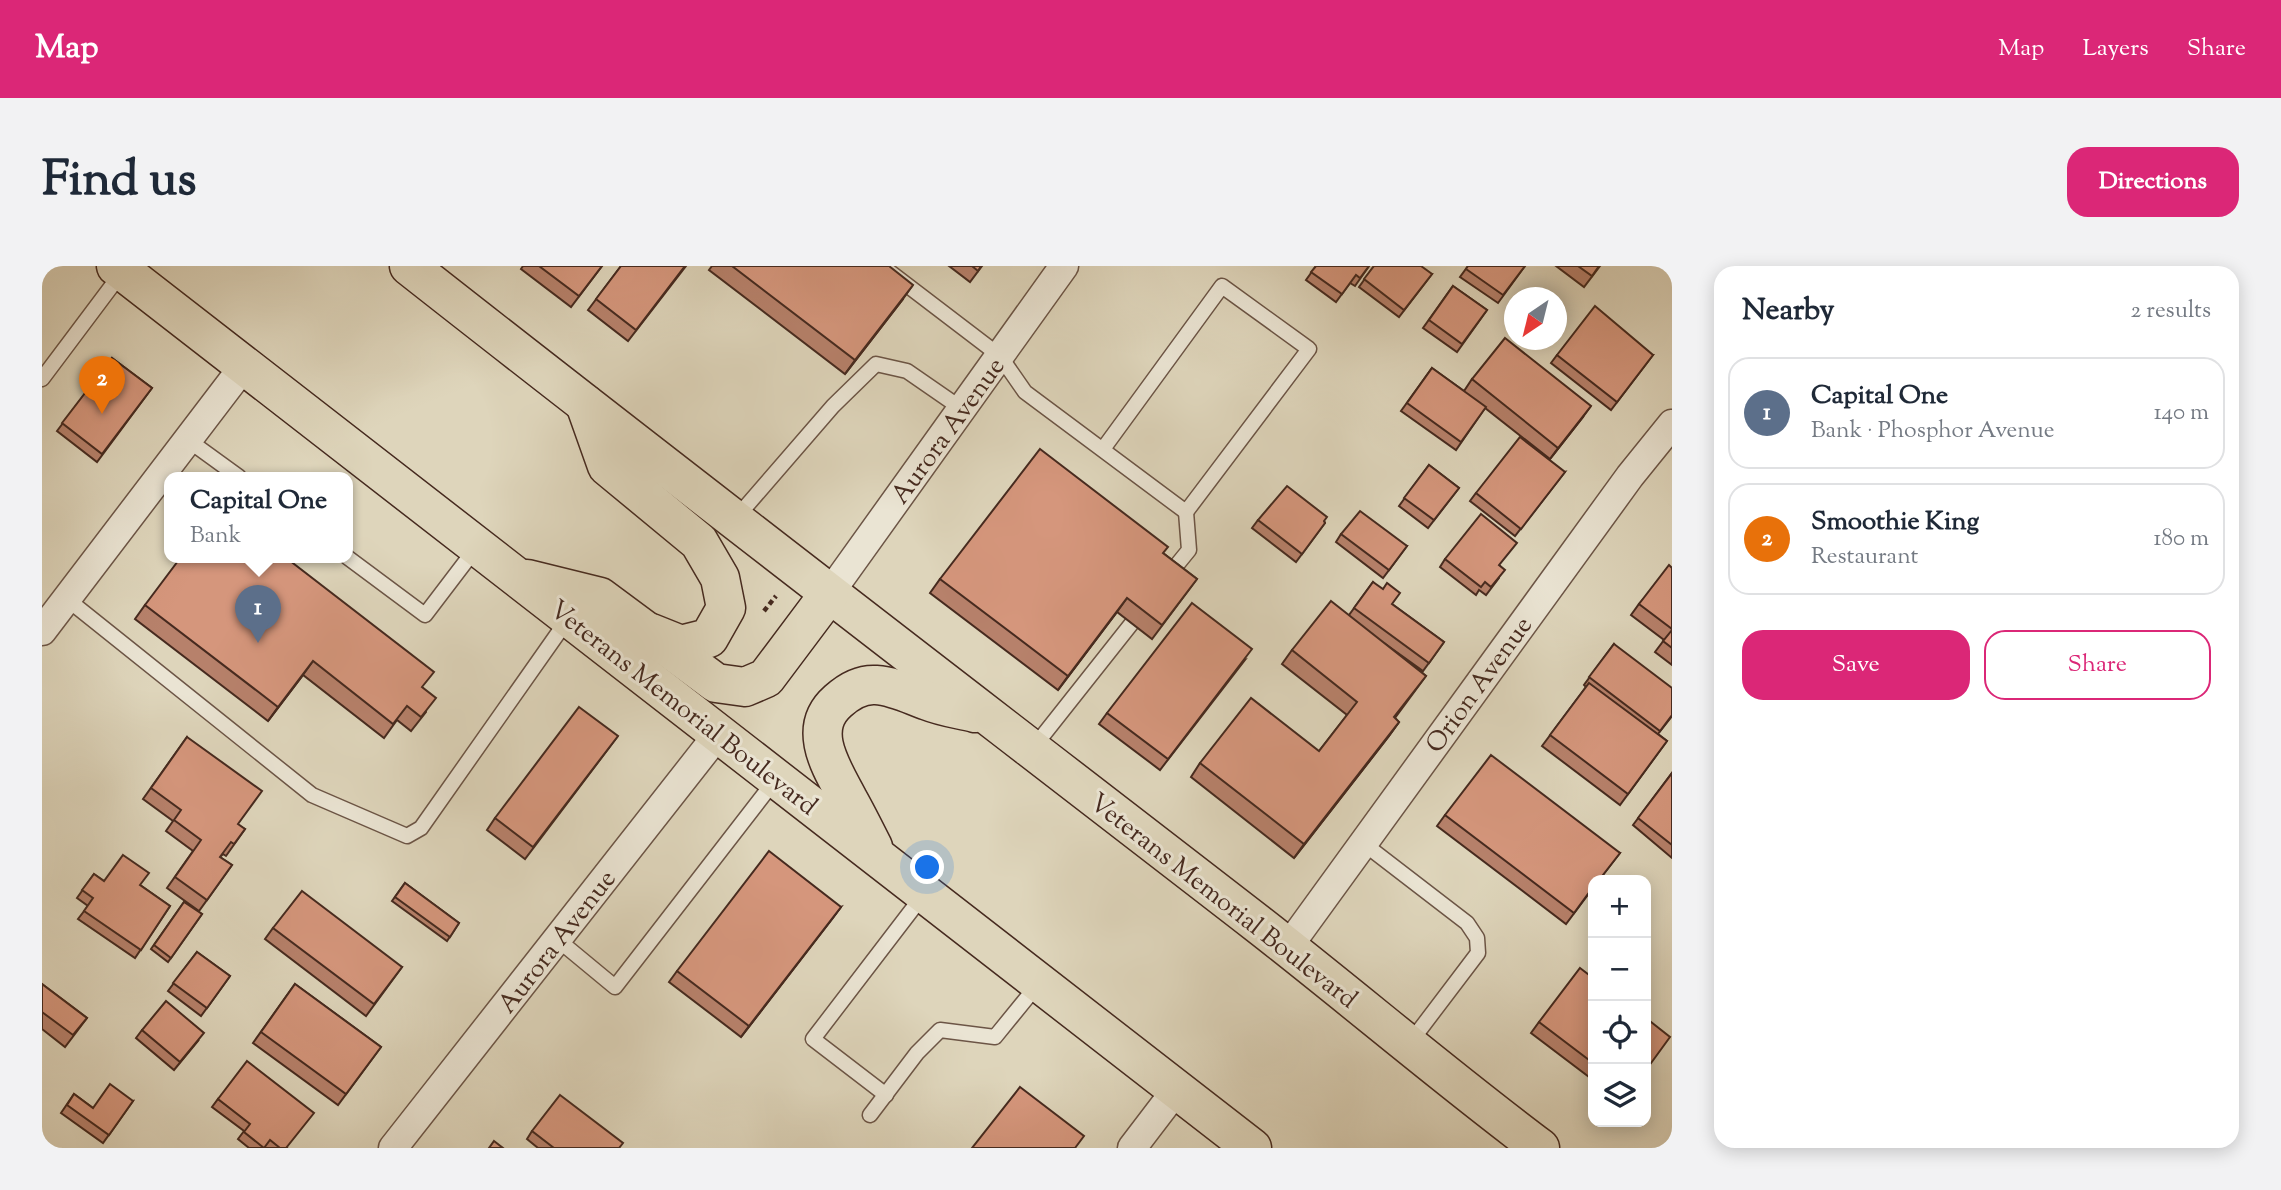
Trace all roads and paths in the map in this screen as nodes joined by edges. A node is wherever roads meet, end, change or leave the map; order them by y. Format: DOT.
graph roads {
  1 [pos="410,266"];
  2 [pos="882,266"];
  3 [pos="1064,266"];
  4 [pos="127,267"];
  5 [pos="1000,356"];
  6 [pos="244,366"];
  7 [pos="42,379"];
  8 [pos="585,404"];
  9 [pos="962,408"];
  10 [pos="1672,424"];
  11 [pos="188,439"];
  12 [pos="1103,449"];
  13 [pos="232,472"];
  14 [pos="1186,512"];
  15 [pos="735,519"];
  16 [pos="476,546"];
  17 [pos="353,561"];
  18 [pos="515,576"];
  19 [pos="1167,578"];
  20 [pos="829,594"];
  21 [pos="67,599"];
  22 [pos="569,618"];
  23 [pos="1132,623"];
  24 [pos="639,628"];
  25 [pos="42,631"];
  26 [pos="990,717"];
  27 [pos="719,733"];
  28 [pos="1032,750"];
  29 [pos="777,778"];
  30 [pos="1363,844"];
  31 [pos="877,855"];
  32 [pos="925,893"];
  33 [pos="557,939"];
  34 [pos="1288,947"];
  35 [pos="1040,982"];
  36 [pos="1408,1045"];
  37 [pos="1177,1089"];
  38 [pos="886,1095"];
  39 [pos="870,1115"];
  40 [pos="393,1148"];
  41 [pos="1132,1148"];
  42 [pos="1252,1148"];
  43 [pos="1541,1148"];
  1 -- 8 [label="main road, Veterans Memorial Boulevard"];
  2 -- 5 [label="lane"];
  3 -- 5 [label="street, Aurora Avenue"];
  4 -- 6 [label="main road, Veterans Memorial Boulevard"];
  4 -- 7 [label="lane"];
  5 -- 9 [label="street, Aurora Avenue"];
  5 -- 12 [label="lane"];
  6 -- 11 [label="street"];
  6 -- 16 [label="main road, Veterans Memorial Boulevard"];
  8 -- 15 [label="main road, Veterans Memorial Boulevard"];
  8 -- 24 [label="main road"];
  9 -- 15 [label="lane"];
  9 -- 20 [label="street, Aurora Avenue"];
  10 -- 30 [label="street, Orion Avenue"];
  11 -- 13 [label="lane"];
  11 -- 21 [label="street"];
  12 -- 14 [label="lane"];
  12 -- 14 [label="lane"];
  14 -- 19 [label="lane"];
  15 -- 20 [label="main road, Veterans Memorial Boulevard"];
  16 -- 17 [label="lane"];
  16 -- 18 [label="main road, Veterans Memorial Boulevard"];
  18 -- 22 [label="main road, Veterans Memorial Boulevard"];
  18 -- 24 [label="main road"];
  20 -- 24 [label="main road"];
  20 -- 26 [label="main road, Veterans Memorial Boulevard"];
  21 -- 22 [label="lane"];
  21 -- 25 [label="street"];
  22 -- 27 [label="main road, Veterans Memorial Boulevard"];
  23 -- 28 [label="lane"];
  26 -- 28 [label="main road, Veterans Memorial Boulevard"];
  26 -- 31 [label="main road"];
  27 -- 29 [label="main road, Veterans Memorial Boulevard"];
  27 -- 33 [label="street, Aurora Avenue"];
  28 -- 34 [label="main road, Veterans Memorial Boulevard"];
  29 -- 31 [label="main road, Veterans Memorial Boulevard"];
  29 -- 33 [label="lane"];
  30 -- 34 [label="street, Orion Avenue"];
  30 -- 36 [label="lane"];
  31 -- 32 [label="main road, Veterans Memorial Boulevard"];
  32 -- 35 [label="main road, Veterans Memorial Boulevard"];
  32 -- 38 [label="lane"];
  33 -- 40 [label="street, Aurora Avenue"];
  34 -- 36 [label="main road, Veterans Memorial Boulevard"];
  35 -- 37 [label="main road, Veterans Memorial Boulevard"];
  35 -- 38 [label="lane"];
  36 -- 43 [label="main road, Veterans Memorial Boulevard"];
  37 -- 41 [label="street"];
  37 -- 42 [label="main road, Veterans Memorial Boulevard"];
  38 -- 39 [label="lane"];
}
